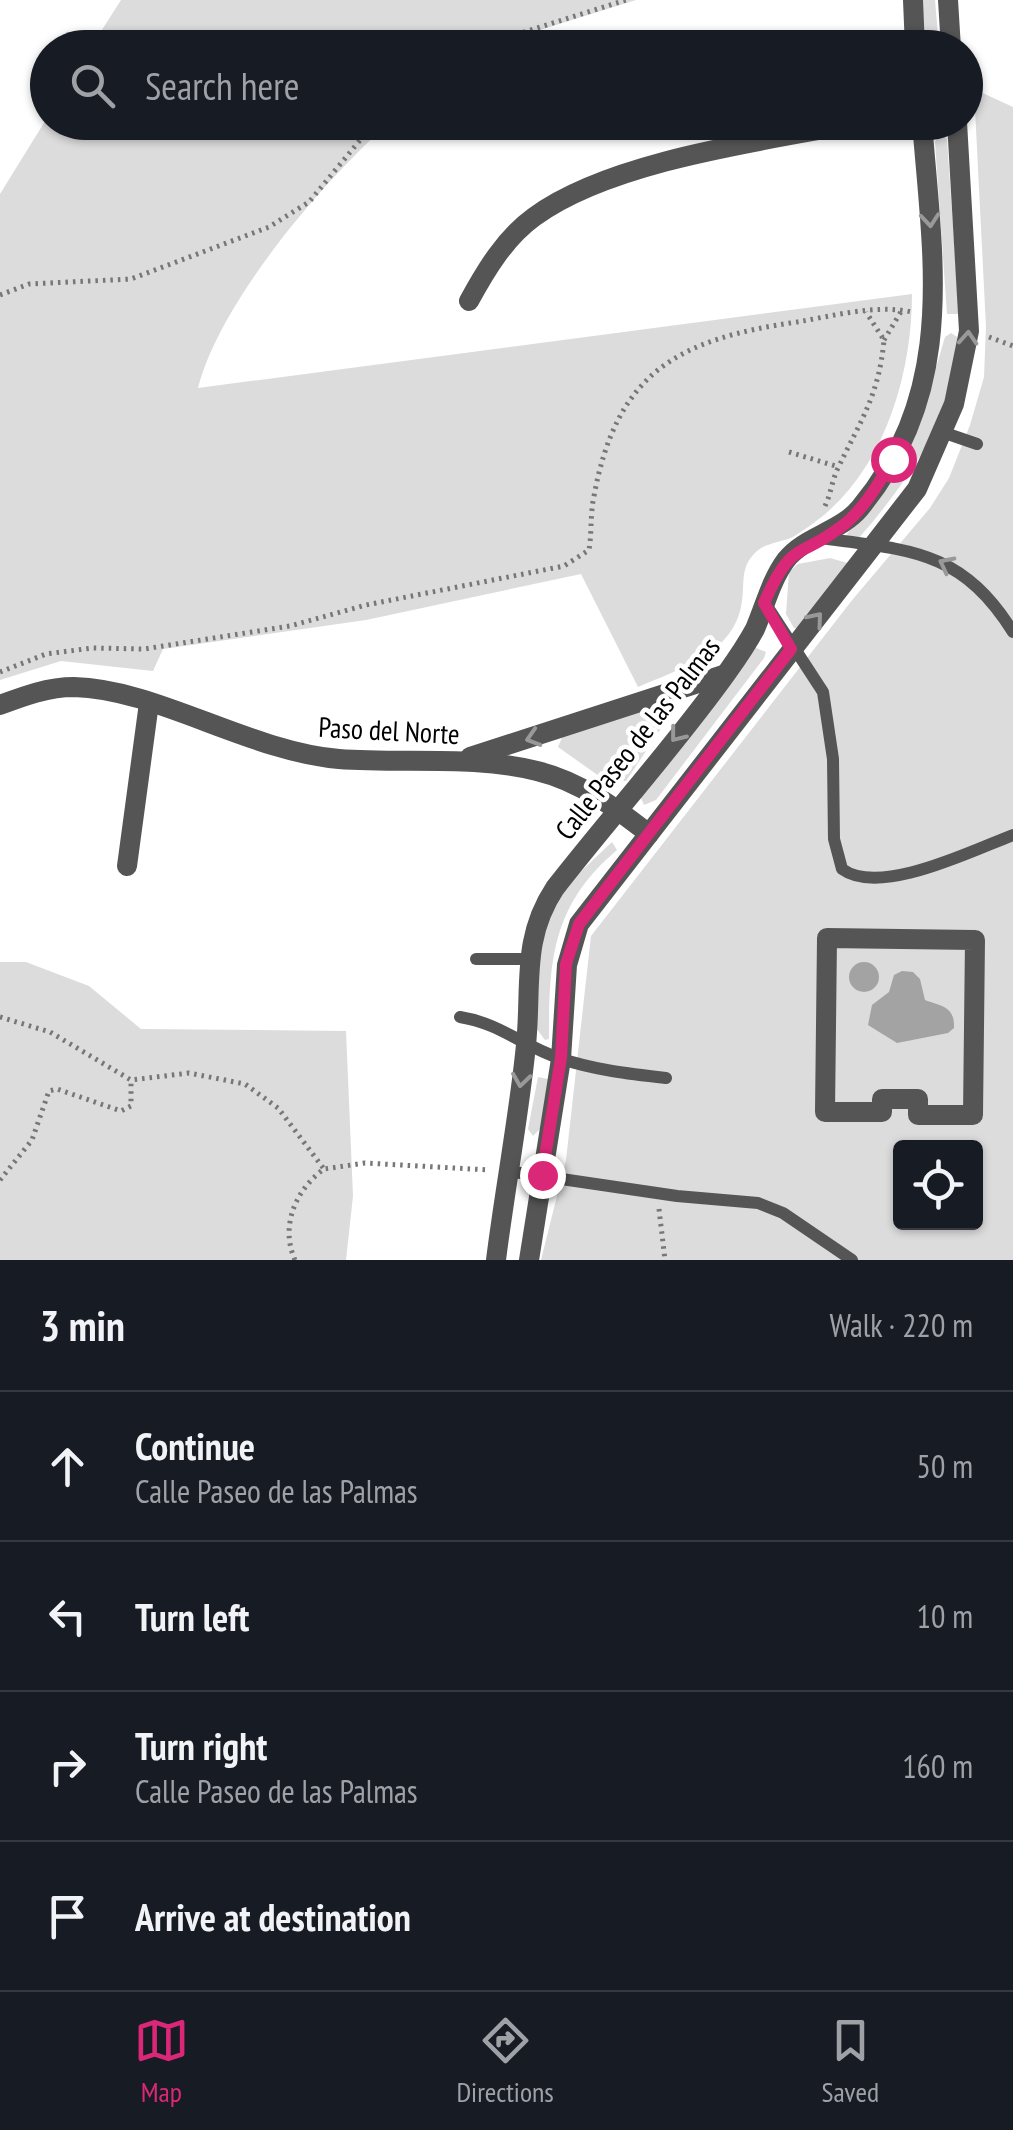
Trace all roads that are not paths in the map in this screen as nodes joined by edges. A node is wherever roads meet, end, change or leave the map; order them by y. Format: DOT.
graph roads {
  1 [pos="912,0"];
  2 [pos="948,0"];
  3 [pos="914,30"];
  4 [pos="950,30"];
  5 [pos="776,140"];
  6 [pos="923,140"];
  7 [pos="958,140"];
  8 [pos="469,301"];
  9 [pos="945,432"];
  10 [pos="978,444"];
  11 [pos="818,538"];
  12 [pos="875,544"];
  13 [pos="764,603"];
  14 [pos="1013,632"];
  15 [pos="791,649"];
  16 [pos="725,675"];
  17 [pos="149,704"];
  18 [pos="0,705"];
  19 [pos="458,761"];
  20 [pos="618,810"];
  21 [pos="650,834"];
  22 [pos="1013,836"];
  23 [pos="127,866"];
  24 [pos="975,940"];
  25 [pos="476,959"];
  26 [pos="527,959"];
  27 [pos="460,1017"];
  28 [pos="526,1045"];
  29 [pos="561,1058"];
  30 [pos="666,1078"];
  31 [pos="508,1170"];
  32 [pos="542,1175"];
  33 [pos="496,1260"];
  34 [pos="530,1260"];
  35 [pos="852,1260"];
  1 -- 3 [label="street"];
  2 -- 4 [label="street"];
  5 -- 8 [label="street"];
  6 -- 11 [label="street, Calle Paseo de las Palmas, one-way"];
  9 -- 7 [label="street, one-way"];
  9 -- 10 [label="lane"];
  9 -- 12 [label="street"];
  11 -- 12 [label="lane"];
  11 -- 13 [label="street, Calle Paseo de las Palmas"];
  14 -- 12 [label="lane, one-way"];
  15 -- 12 [label="street, one-way"];
  13 -- 15 [label="lane"];
  13 -- 16 [label="street, Calle Paseo de las Palmas"];
  15 -- 21 [label="street"];
  15 -- 22 [label="lane"];
  16 -- 19 [label="street, one-way"];
  16 -- 20 [label="street, Calle Paseo de las Palmas, one-way"];
  17 -- 18 [label="street, Paso del Norte"];
  17 -- 19 [label="street, Paso del Norte"];
  17 -- 23 [label="street"];
  19 -- 20 [label="street, Paso del Norte"];
  20 -- 21 [label="street, Paso del Norte"];
  20 -- 26 [label="street, Calle Paseo de las Palmas"];
  21 -- 29 [label="street"];
  24 -- 24 [label="street"];
  25 -- 26 [label="lane"];
  26 -- 28 [label="street, Calle Paseo de las Palmas"];
  27 -- 28 [label="lane"];
  28 -- 29 [label="lane"];
  28 -- 31 [label="street, Calle Paseo de las Palmas, one-way"];
  29 -- 30 [label="lane"];
  29 -- 32 [label="street"];
  31 -- 32 [label="lane"];
  31 -- 33 [label="street, Calle Paseo de las Palmas"];
  32 -- 34 [label="street"];
  32 -- 35 [label="lane"];
}
